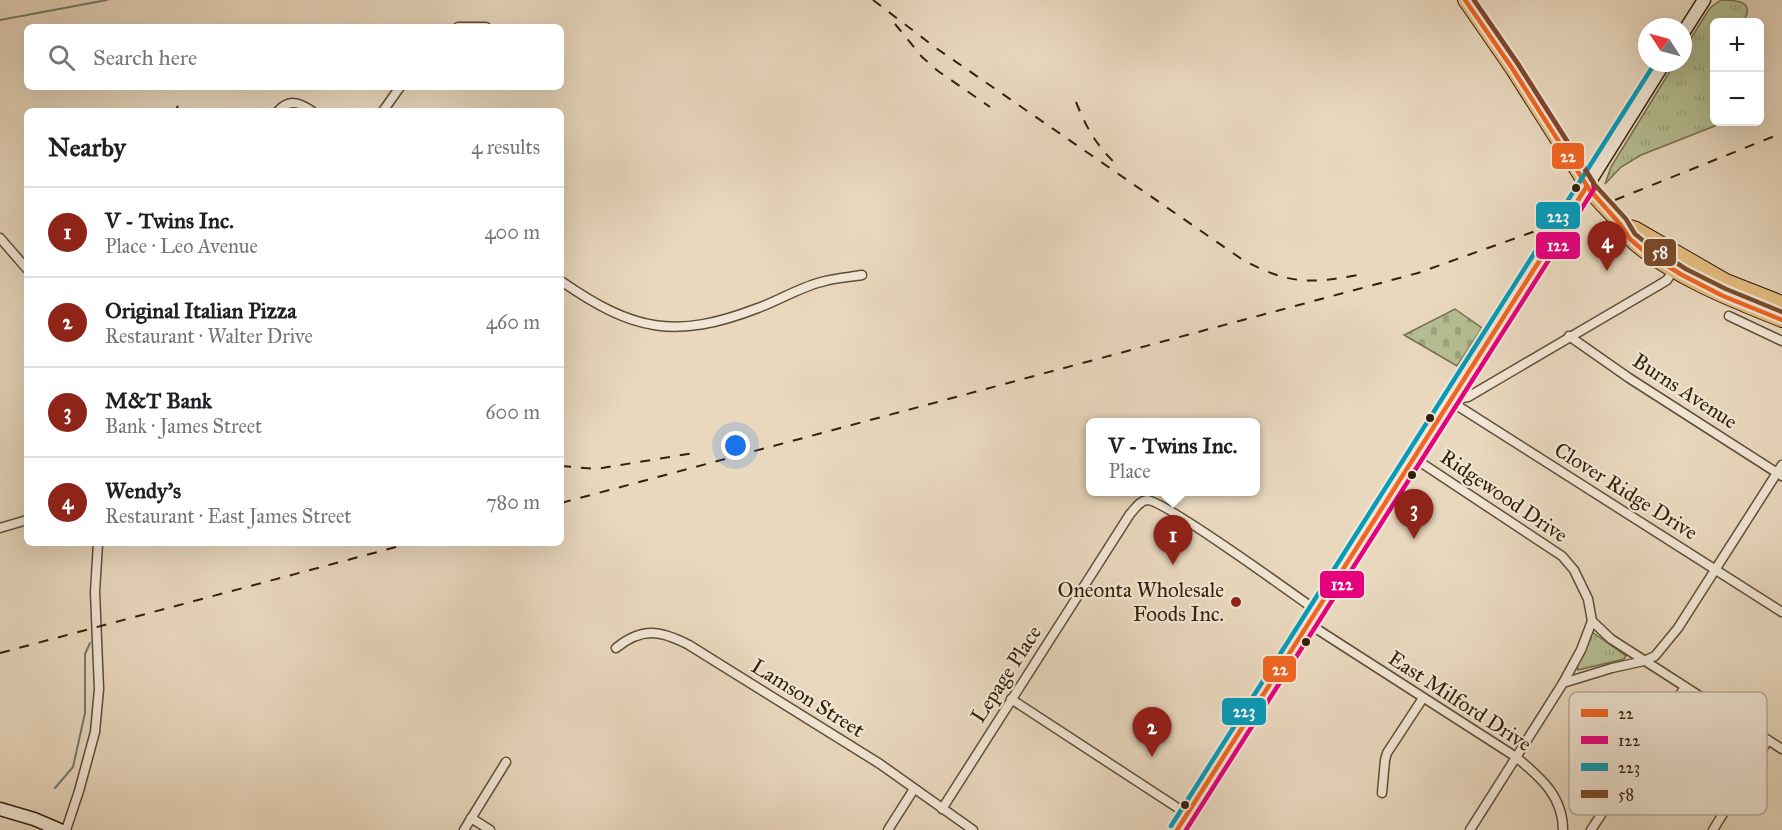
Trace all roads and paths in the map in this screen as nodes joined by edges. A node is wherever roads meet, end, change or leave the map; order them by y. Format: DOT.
graph roads {
  1 [pos="1465,0"];
  2 [pos="1704,0"];
  3 [pos="1692,19"];
  4 [pos="1658,72"];
  5 [pos="398,90"];
  6 [pos="281,108"];
  7 [pos="307,108"];
  8 [pos="385,108"];
  9 [pos="1587,186"];
  10 [pos="1620,224"];
  11 [pos="0,238"];
  12 [pos="1682,256"];
  13 [pos="24,266"];
  14 [pos="1674,270"];
  15 [pos="861,275"];
  16 [pos="564,283"];
  17 [pos="1782,303"];
  18 [pos="1729,316"];
  19 [pos="1782,320"];
  20 [pos="1569,336"];
  21 [pos="1782,341"];
  22 [pos="1450,401"];
  23 [pos="1414,458"];
  24 [pos="1780,471"];
  25 [pos="24,521"];
  26 [pos="0,528"];
  27 [pos="98,546"];
  28 [pos="1716,569"];
  29 [pos="1317,610"];
  30 [pos="1782,612"];
  31 [pos="1592,621"];
  32 [pos="1308,624"];
  33 [pos="616,648"];
  34 [pos="1644,661"];
  35 [pos="1563,683"];
  36 [pos="1685,687"];
  37 [pos="1682,692"];
  38 [pos="1693,692"];
  39 [pos="1423,698"];
  40 [pos="1011,699"];
  41 [pos="1768,740"];
  42 [pos="1782,749"];
  43 [pos="1516,757"];
  44 [pos="506,762"];
  45 [pos="914,789"];
  46 [pos="1383,793"];
  47 [pos="942,809"];
  48 [pos="1,811"];
  49 [pos="1187,814"];
  50 [pos="1601,815"];
  51 [pos="1722,815"];
  52 [pos="471,818"];
  53 [pos="60,830"];
  54 [pos="66,830"];
  55 [pos="464,830"];
  56 [pos="490,830"];
  57 [pos="888,830"];
  58 [pos="973,830"];
  59 [pos="1177,830"];
  60 [pos="1470,830"];
  61 [pos="1563,830"];
  62 [pos="1591,830"];
  63 [pos="1713,830"];
  1 -- 9 [label="main road"];
  2 -- 3 [label="main road"];
  4 -- 9 [label="main road"];
  5 -- 8 [label="street"];
  6 -- 7 [label="street"];
  9 -- 10 [label="main road"];
  9 -- 22 [label="main road"];
  10 -- 12 [label="main road"];
  10 -- 14 [label="main road"];
  11 -- 13 [label="street"];
  12 -- 14 [label="street"];
  12 -- 17 [label="main road"];
  14 -- 19 [label="main road"];
  14 -- 20 [label="street"];
  15 -- 16 [label="street"];
  18 -- 21 [label="street"];
  20 -- 22 [label="street"];
  20 -- 24 [label="street, Burns Avenue"];
  22 -- 23 [label="main road"];
  22 -- 28 [label="street, Clover Ridge Drive"];
  23 -- 29 [label="main road"];
  23 -- 31 [label="street, Ridgewood Drive"];
  24 -- 28 [label="street"];
  25 -- 26 [label="street"];
  27 -- 54 [label="street"];
  28 -- 30 [label="street, Clover Ridge Drive"];
  28 -- 34 [label="street"];
  29 -- 32 [label="main road"];
  29 -- 40 [label="street, Lepage Place"];
  31 -- 34 [label="street"];
  31 -- 35 [label="street"];
  32 -- 39 [label="street, East Milford Drive"];
  32 -- 49 [label="main road"];
  33 -- 45 [label="street, Lamson Street"];
  34 -- 35 [label="street"];
  34 -- 36 [label="street"];
  35 -- 43 [label="street"];
  36 -- 37 [label="street"];
  36 -- 38 [label="street"];
  39 -- 43 [label="street, East Milford Drive"];
  39 -- 46 [label="street"];
  40 -- 47 [label="street, Lepage Place"];
  40 -- 49 [label="street"];
  41 -- 42 [label="street"];
  43 -- 60 [label="street"];
  43 -- 61 [label="street, East Milford Drive"];
  44 -- 52 [label="street"];
  45 -- 47 [label="street, Lamson Street"];
  45 -- 57 [label="street"];
  47 -- 58 [label="street, Lamson Street"];
  48 -- 53 [label="main road"];
  49 -- 59 [label="main road"];
  50 -- 62 [label="street"];
  51 -- 63 [label="street"];
  52 -- 55 [label="street"];
  52 -- 56 [label="street"];
}
